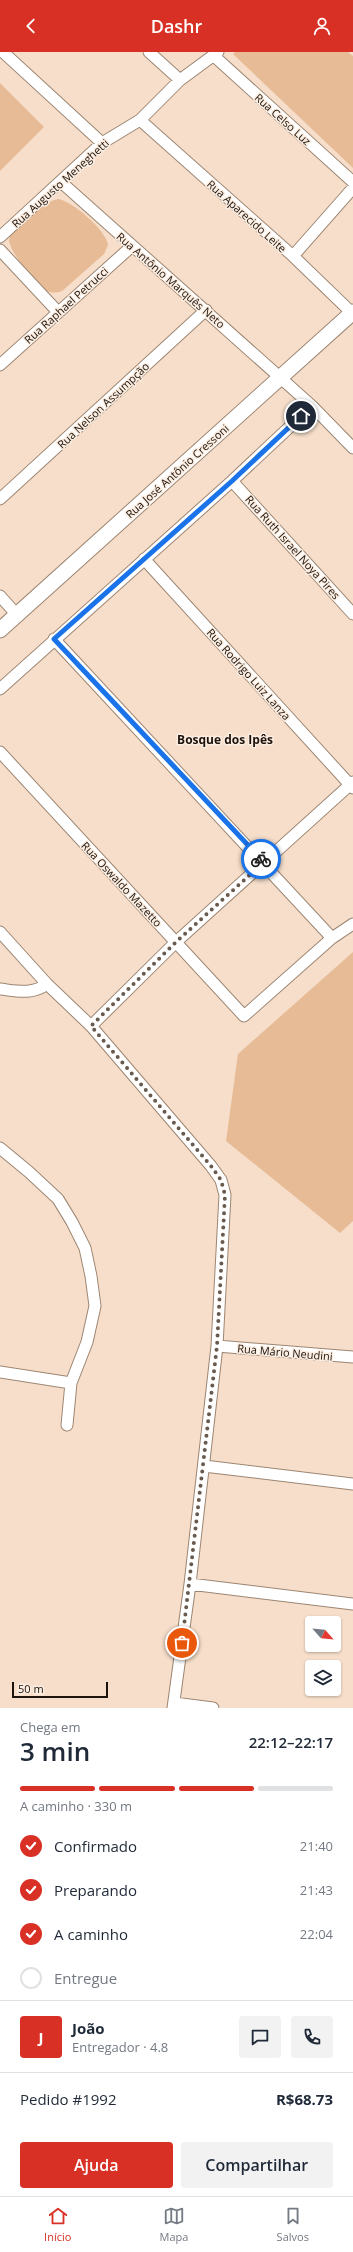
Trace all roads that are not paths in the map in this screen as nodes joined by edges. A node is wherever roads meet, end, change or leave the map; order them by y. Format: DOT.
graph roads {
  1 [pos="3,52"];
  2 [pos="149,52"];
  3 [pos="216,54"];
  4 [pos="180,80"];
  5 [pos="140,120"];
  6 [pos="102,143"];
  7 [pos="61,182"];
  8 [pos="353,182"];
  9 [pos="353,188"];
  10 [pos="0,237"];
  11 [pos="132,246"];
  12 [pos="0,250"];
  13 [pos="293,256"];
  14 [pos="206,310"];
  15 [pos="58,312"];
  16 [pos="352,313"];
  17 [pos="0,365"];
  18 [pos="282,378"];
  19 [pos="312,406"];
  20 [pos="353,448"];
  21 [pos="232,481"];
  22 [pos="0,499"];
  23 [pos="144,559"];
  24 [pos="0,596"];
  25 [pos="353,614"];
  26 [pos="17,615"];
  27 [pos="0,630"];
  28 [pos="54,639"];
  29 [pos="0,689"];
  30 [pos="0,752"];
  31 [pos="352,785"];
  32 [pos="264,862"];
  33 [pos="353,924"];
  34 [pos="0,932"];
  35 [pos="332,938"];
  36 [pos="176,942"];
  37 [pos="48,984"];
  38 [pos="0,989"];
  39 [pos="91,1026"];
  40 [pos="0,1148"];
  41 [pos="217,1346"];
  42 [pos="353,1357"];
  43 [pos="0,1372"];
  44 [pos="71,1383"];
  45 [pos="67,1425"];
  46 [pos="204,1466"];
  47 [pos="353,1484"];
  48 [pos="190,1584"];
  49 [pos="353,1604"];
  50 [pos="173,1705"];
  51 [pos="214,1708"];
  1 -- 6 [label="street"];
  2 -- 4 [label="street"];
  3 -- 4 [label="street, Rua Augusto Meneghetti"];
  3 -- 8 [label="street, Rua Celso Luz"];
  4 -- 5 [label="street, Rua Augusto Meneghetti"];
  5 -- 6 [label="street, Rua Augusto Meneghetti"];
  5 -- 13 [label="street, Rua Aparecido Leite"];
  6 -- 7 [label="street, Rua Augusto Meneghetti"];
  7 -- 10 [label="street, Rua Augusto Meneghetti"];
  7 -- 11 [label="street, Rua Antônio Marquês Neto"];
  9 -- 13 [label="street"];
  11 -- 14 [label="street, Rua Antônio Marquês Neto"];
  11 -- 15 [label="street, Rua Raphael Petrucci"];
  12 -- 15 [label="street"];
  13 -- 16 [label="street, Rua Aparecido Leite"];
  14 -- 18 [label="street, Rua Antônio Marquês Neto"];
  14 -- 22 [label="street, Rua Nelson Assumpção"];
  15 -- 17 [label="street, Rua Raphael Petrucci"];
  16 -- 18 [label="street, Rua José Antônio Cressoni"];
  18 -- 19 [label="street, Rua Antônio Marquês Neto"];
  18 -- 26 [label="street, Rua José Antônio Cressoni"];
  19 -- 20 [label="street, Rua Antônio Marquês Neto"];
  19 -- 21 [label="street"];
  21 -- 23 [label="street"];
  21 -- 25 [label="street, Rua Ruth Israel Noya Pires"];
  23 -- 28 [label="street"];
  23 -- 31 [label="street, Rua Rodrigo Luiz Lanza"];
  24 -- 26 [label="street"];
  26 -- 27 [label="street, Rua José Antônio Cressoni"];
  28 -- 29 [label="street"];
  28 -- 32 [label="street"];
  30 -- 36 [label="street, Rua Oswaldo Mazetto"];
  31 -- 32 [label="street"];
  32 -- 35 [label="street"];
  32 -- 36 [label="street"];
  33 -- 35 [label="street"];
  34 -- 37 [label="street"];
  35 -- 36 [label="street, Rua Oswaldo Mazetto"];
  36 -- 39 [label="street"];
  37 -- 38 [label="street"];
  37 -- 39 [label="street"];
  39 -- 41 [label="street"];
  40 -- 44 [label="street"];
  41 -- 42 [label="street, Rua Mário Neudini"];
  41 -- 46 [label="street"];
  43 -- 44 [label="street"];
  44 -- 45 [label="street"];
  46 -- 47 [label="street"];
  46 -- 48 [label="street"];
  48 -- 49 [label="street"];
  48 -- 50 [label="street"];
  50 -- 51 [label="street"];
}
